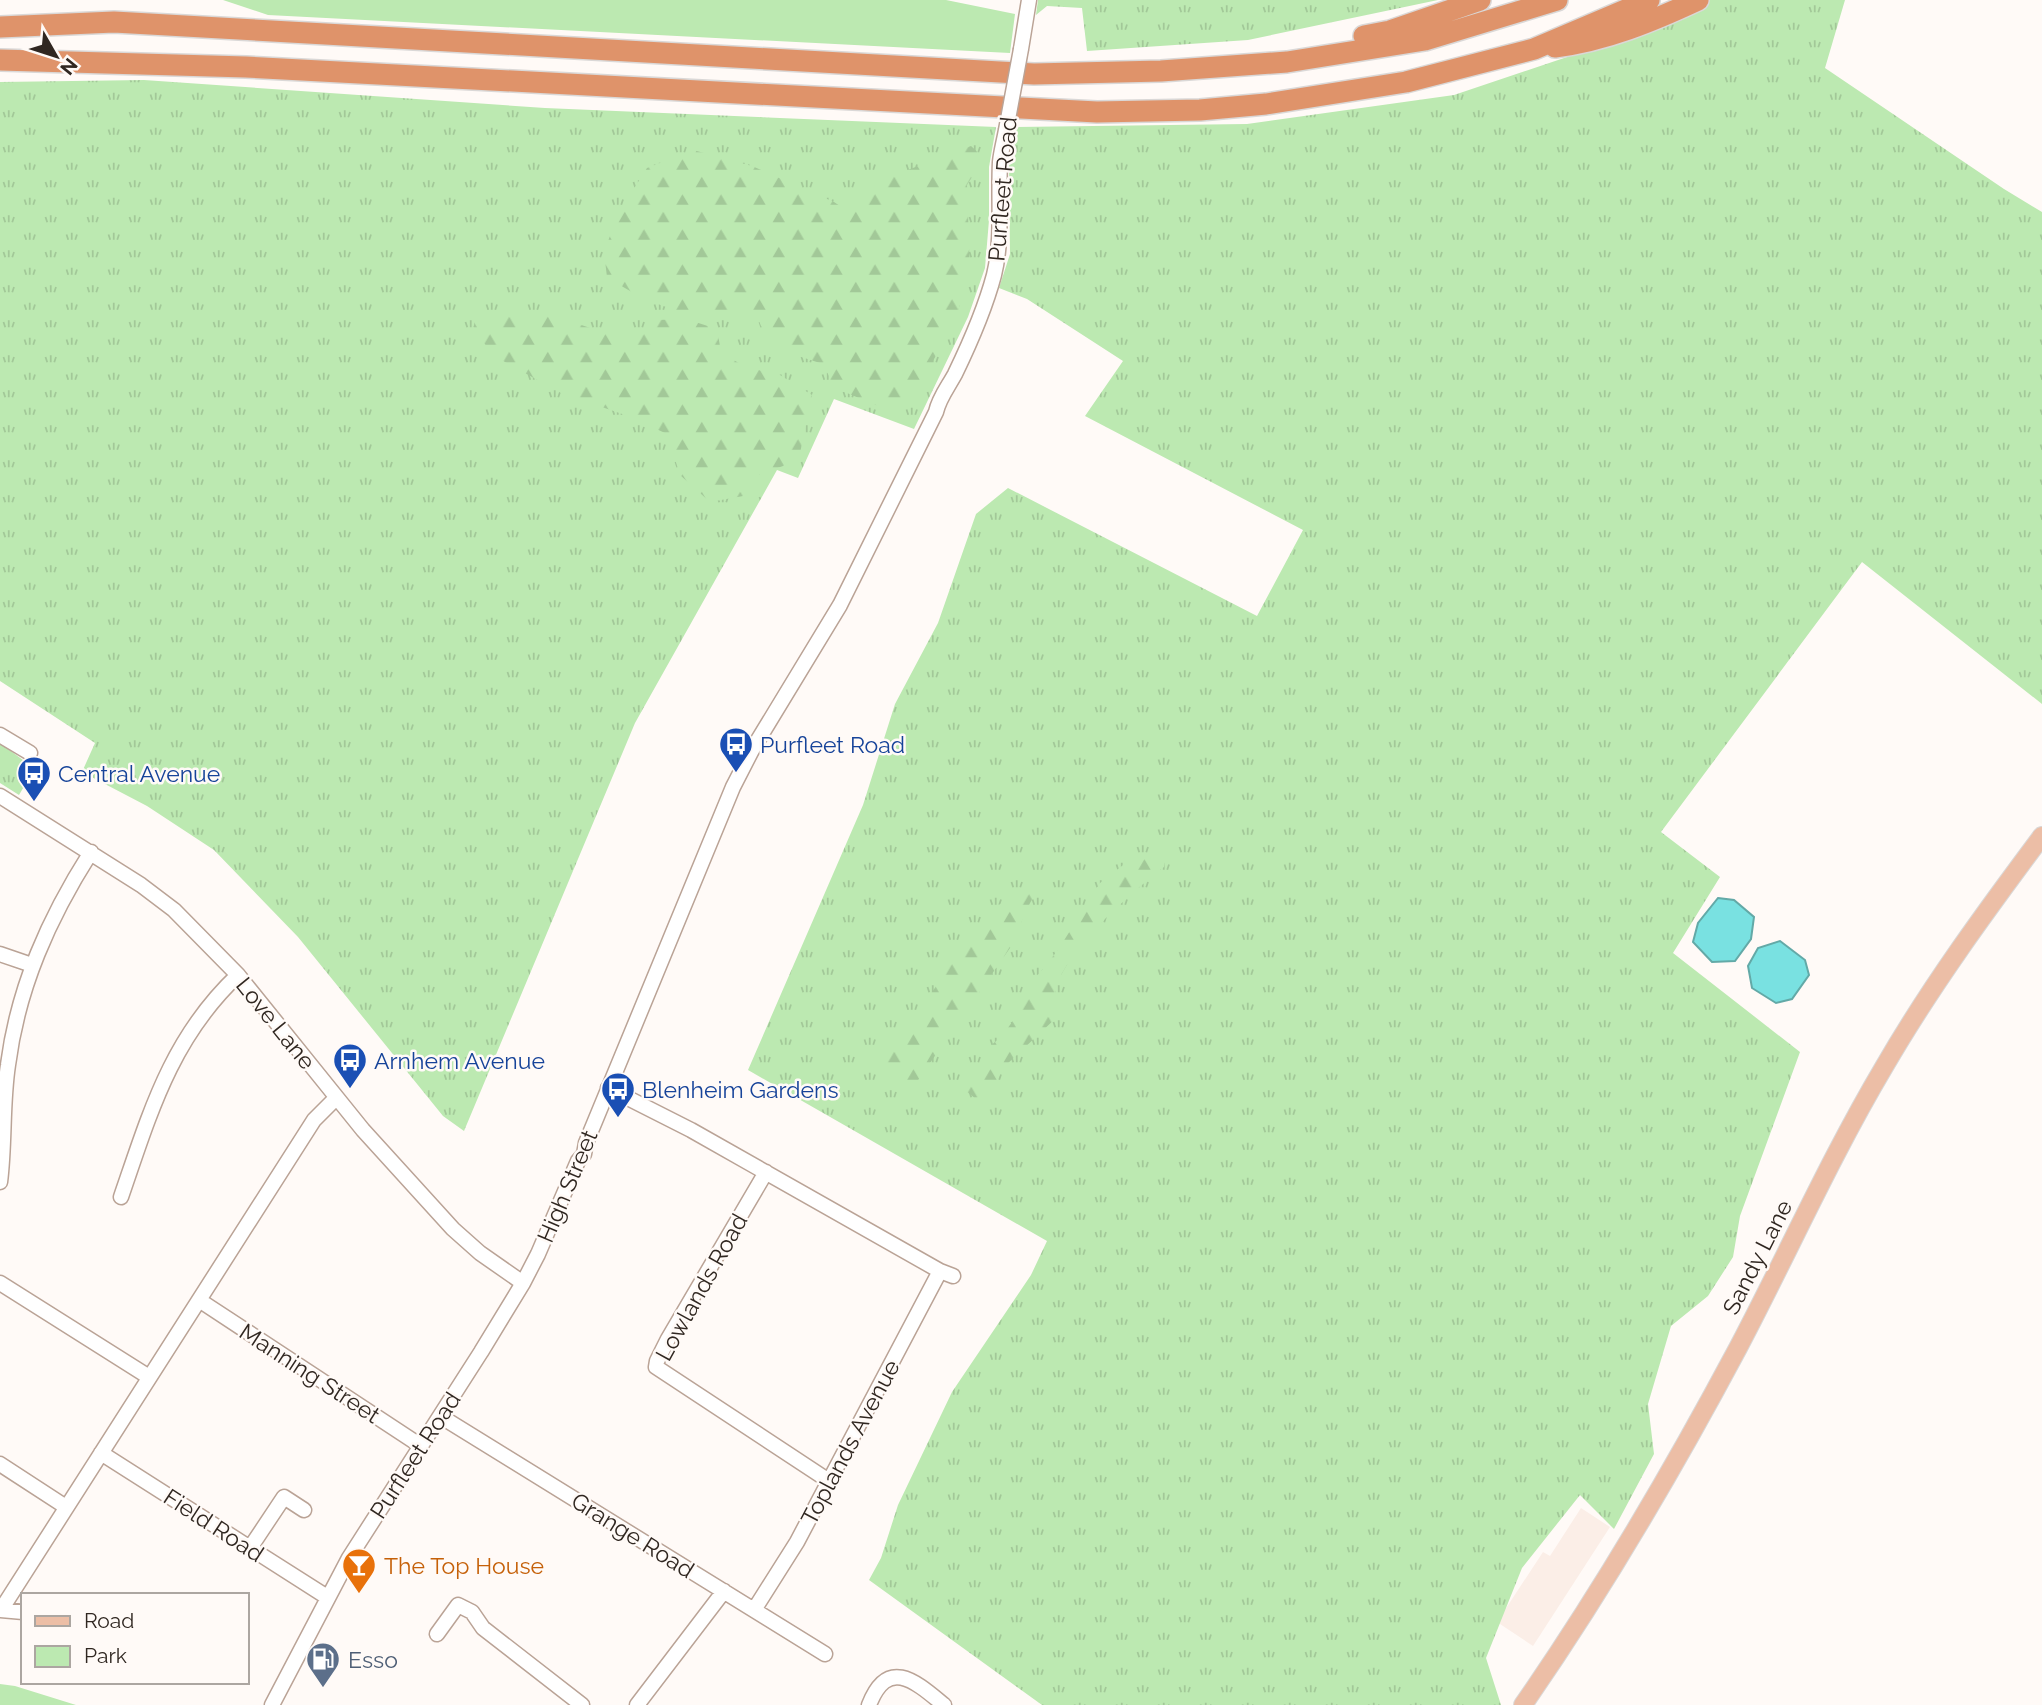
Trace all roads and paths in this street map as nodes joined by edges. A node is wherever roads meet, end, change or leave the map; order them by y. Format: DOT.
graph roads {
  1 [pos="1029,0"];
  2 [pos="1480,0"];
  3 [pos="1557,0"];
  4 [pos="1649,0"];
  5 [pos="1698,0"];
  6 [pos="0,27"];
  7 [pos="1534,49"];
  8 [pos="0,60"];
  9 [pos="1286,62"];
  10 [pos="0,735"];
  11 [pos="30,753"];
  12 [pos="0,796"];
  13 [pos="2042,836"];
  14 [pos="91,852"];
  15 [pos="0,954"];
  16 [pos="32,965"];
  17 [pos="238,975"];
  18 [pos="608,1088"];
  19 [pos="336,1098"];
  20 [pos="1,1167"];
  21 [pos="766,1172"];
  22 [pos="0,1182"];
  23 [pos="121,1198"];
  24 [pos="0,1283"];
  25 [pos="523,1283"];
  26 [pos="199,1300"];
  27 [pos="149,1377"];
  28 [pos="440,1416"];
  29 [pos="421,1446"];
  30 [pos="101,1453"];
  31 [pos="0,1464"];
  32 [pos="829,1481"];
  33 [pos="66,1507"];
  34 [pos="304,1510"];
  35 [pos="250,1549"];
  36 [pos="724,1591"];
  37 [pos="327,1597"];
  38 [pos="0,1610"];
  39 [pos="754,1610"];
  40 [pos="21,1612"];
  41 [pos="438,1634"];
  42 [pos="825,1654"];
  43 [pos="272,1705"];
  44 [pos="582,1705"];
  45 [pos="638,1705"];
  46 [pos="869,1705"];
  47 [pos="944,1705"];
  48 [pos="1523,1705"];
  1 -- 18 [label="street, Purfleet Road, bridge"];
  2 -- 9 [label="highway"];
  3 -- 9 [label="highway"];
  4 -- 7 [label="highway"];
  5 -- 7 [label="highway"];
  6 -- 9 [label="highway"];
  7 -- 8 [label="highway"];
  10 -- 11 [label="street"];
  12 -- 14 [label="street, Love Lane"];
  13 -- 48 [label="main road, Sandy Lane"];
  14 -- 16 [label="street"];
  14 -- 17 [label="street, Love Lane"];
  15 -- 16 [label="street"];
  16 -- 20 [label="street"];
  17 -- 19 [label="street, Love Lane"];
  17 -- 23 [label="street"];
  18 -- 21 [label="street"];
  18 -- 25 [label="street, High Street"];
  19 -- 25 [label="street, Love Lane"];
  19 -- 26 [label="street"];
  20 -- 22 [label="street"];
  21 -- 32 [label="street, Lowlands Road"];
  21 -- 32 [label="street, Toplands Avenue"];
  24 -- 27 [label="street"];
  25 -- 28 [label="street, Purfleet Road"];
  26 -- 27 [label="street"];
  26 -- 29 [label="street, Manning Street"];
  27 -- 30 [label="street"];
  28 -- 29 [label="street, Purfleet Road"];
  28 -- 36 [label="street, Grange Road"];
  29 -- 37 [label="street, Purfleet Road"];
  30 -- 33 [label="street"];
  30 -- 35 [label="street, Field Road"];
  31 -- 33 [label="street"];
  32 -- 39 [label="street, Toplands Avenue"];
  33 -- 38 [label="street"];
  34 -- 35 [label="street"];
  35 -- 37 [label="street, Field Road"];
  36 -- 39 [label="street, Grange Road"];
  36 -- 45 [label="street"];
  37 -- 43 [label="street, Purfleet Road"];
  38 -- 40 [label="street"];
  39 -- 42 [label="street, Grange Road"];
  41 -- 44 [label="street"];
  46 -- 47 [label="street"];
}
